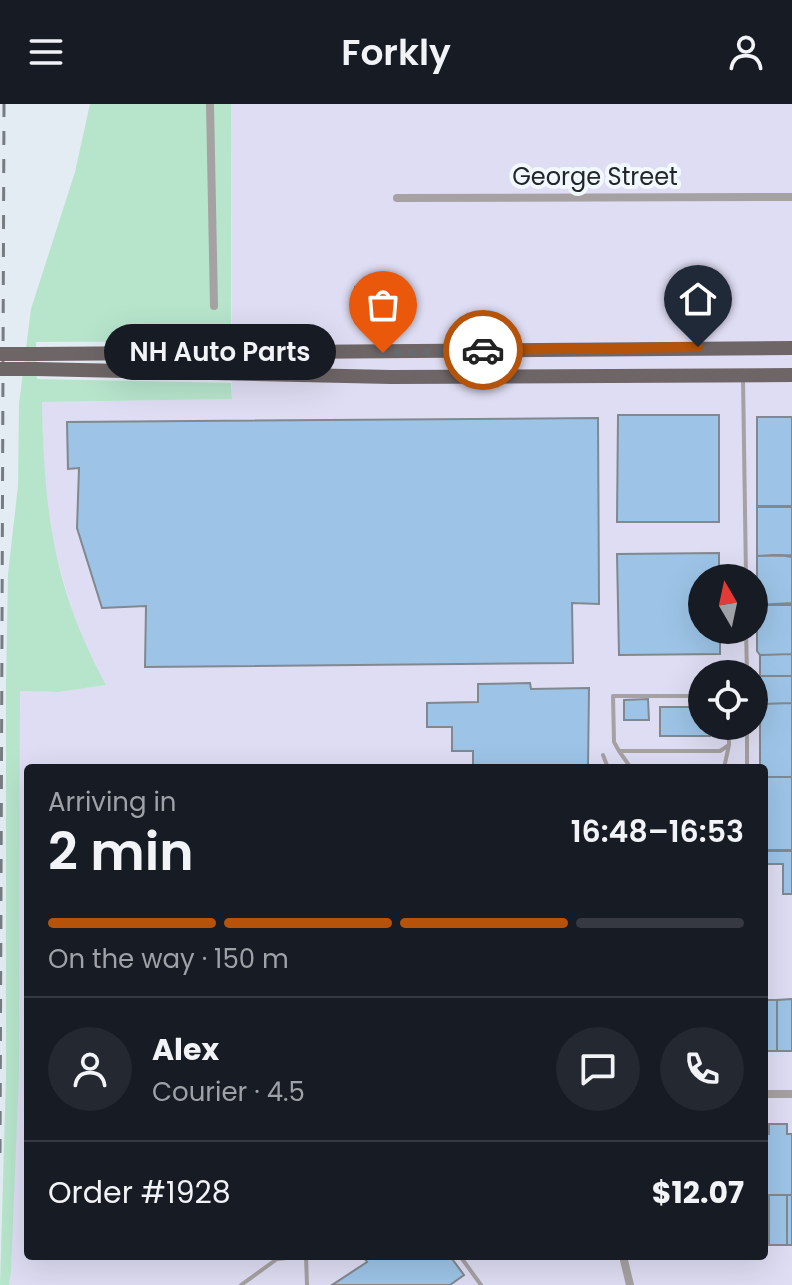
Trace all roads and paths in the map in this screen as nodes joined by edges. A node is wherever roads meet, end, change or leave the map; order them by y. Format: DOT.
graph roads {
  1 [pos="210,104"];
  2 [pos="792,197"];
  3 [pos="397,198"];
  4 [pos="214,306"];
  5 [pos="610,348"];
  6 [pos="792,348"];
  7 [pos="0,354"];
  8 [pos="36,362"];
  9 [pos="0,369"];
  10 [pos="743,375"];
  11 [pos="792,375"];
  12 [pos="610,377"];
  13 [pos="746,564"];
  14 [pos="688,696"];
  15 [pos="729,740"];
  16 [pos="747,740"];
  17 [pos="729,745"];
  18 [pos="619,751"];
  19 [pos="603,755"];
  20 [pos="606,764"];
  21 [pos="628,764"];
  22 [pos="725,764"];
  23 [pos="747,764"];
  24 [pos="768,1094"];
  25 [pos="792,1094"];
  26 [pos="276,1260"];
  27 [pos="306,1260"];
  28 [pos="463,1260"];
  29 [pos="624,1260"];
  30 [pos="630,1284"];
  31 [pos="241,1285"];
  32 [pos="307,1285"];
  33 [pos="481,1285"];
  1 -- 4 [label="street"];
  2 -- 3 [label="street, George Street"];
  5 -- 6 [label="main road"];
  5 -- 8 [label="main road"];
  5 -- 12 [label="main road"];
  7 -- 8 [label="main road, bridge"];
  8 -- 9 [label="main road, bridge"];
  8 -- 12 [label="main road"];
  10 -- 11 [label="main road"];
  10 -- 12 [label="main road"];
  10 -- 13 [label="lane"];
  14 -- 18 [label="lane"];
  15 -- 17 [label="lane"];
  16 -- 23 [label="lane"];
  17 -- 18 [label="lane"];
  17 -- 22 [label="lane"];
  18 -- 21 [label="lane"];
  19 -- 20 [label="lane"];
  24 -- 25 [label="street"];
  26 -- 31 [label="lane"];
  27 -- 32 [label="lane"];
  28 -- 33 [label="lane"];
  29 -- 30 [label="street"];
}
